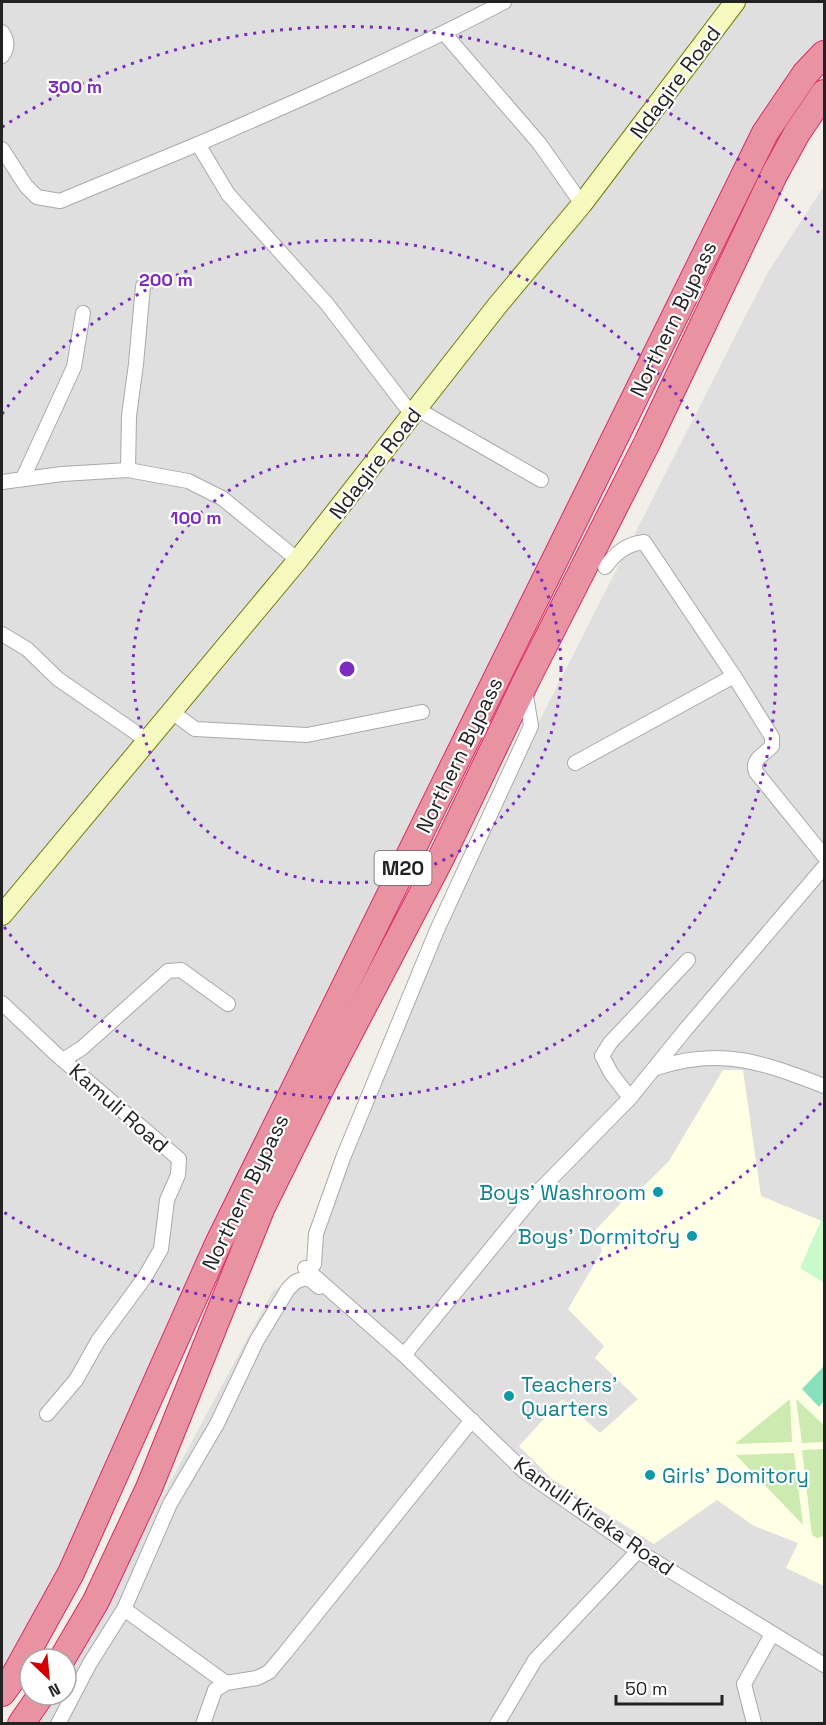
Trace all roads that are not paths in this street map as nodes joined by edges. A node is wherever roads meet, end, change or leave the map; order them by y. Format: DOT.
graph roads {
  1 [pos="504,2"];
  2 [pos="735,2"];
  3 [pos="2,32"];
  4 [pos="444,33"];
  5 [pos="825,54"];
  6 [pos="2,56"];
  7 [pos="825,93"];
  8 [pos="198,144"];
  9 [pos="2,149"];
  10 [pos="582,204"];
  11 [pos="143,286"];
  12 [pos="84,313"];
  13 [pos="415,412"];
  14 [pos="128,470"];
  15 [pos="23,478"];
  16 [pos="541,480"];
  17 [pos="2,482"];
  18 [pos="298,560"];
  19 [pos="605,567"];
  20 [pos="2,634"];
  21 [pos="734,676"];
  22 [pos="524,684"];
  23 [pos="172,712"];
  24 [pos="422,712"];
  25 [pos="148,741"];
  26 [pos="575,763"];
  27 [pos="825,856"];
  28 [pos="825,867"];
  29 [pos="2,915"];
  30 [pos="688,960"];
  31 [pos="2,1003"];
  32 [pos="228,1004"];
  33 [pos="63,1060"];
  34 [pos="656,1068"];
  35 [pos="825,1086"];
  36 [pos="630,1098"];
  37 [pos="336,1295"];
  38 [pos="404,1355"];
  39 [pos="47,1414"];
  40 [pos="472,1420"];
  41 [pos="638,1551"];
  42 [pos="124,1609"];
  43 [pos="772,1634"];
  44 [pos="70,1647"];
  45 [pos="825,1665"];
  46 [pos="226,1683"];
  47 [pos="2,1693"];
  48 [pos="33,1707"];
  49 [pos="754,1723"];
  50 [pos="21,1724"];
  51 [pos="58,1724"];
  52 [pos="203,1724"];
  53 [pos="497,1724"];
  1 -- 4 [label="street"];
  2 -- 10 [label="street, Ndagire Road"];
  3 -- 6 [label="street"];
  4 -- 8 [label="street"];
  4 -- 10 [label="street"];
  5 -- 47 [label="highway, Northern Bypass / M20"];
  7 -- 22 [label="highway, Northern Bypass / M20"];
  8 -- 9 [label="street"];
  8 -- 13 [label="street"];
  10 -- 13 [label="street, Ndagire Road"];
  11 -- 14 [label="street"];
  12 -- 15 [label="street"];
  13 -- 16 [label="street"];
  13 -- 18 [label="street, Ndagire Road"];
  14 -- 15 [label="street"];
  14 -- 18 [label="street"];
  15 -- 17 [label="street"];
  18 -- 23 [label="street, Ndagire Road"];
  19 -- 21 [label="street"];
  20 -- 25 [label="street"];
  21 -- 26 [label="street"];
  21 -- 27 [label="street"];
  22 -- 37 [label="street, Kamuli Kireka Road"];
  22 -- 44 [label="highway, Northern Bypass / M20"];
  23 -- 24 [label="street"];
  23 -- 25 [label="street, Ndagire Road"];
  25 -- 29 [label="street, Ndagire Road"];
  28 -- 34 [label="street"];
  30 -- 36 [label="street"];
  31 -- 33 [label="street, Kamuli Road"];
  32 -- 33 [label="street"];
  33 -- 39 [label="street, Kamuli Road"];
  34 -- 35 [label="street"];
  34 -- 36 [label="street"];
  36 -- 38 [label="street"];
  37 -- 38 [label="street, Kamuli Kireka Road"];
  37 -- 42 [label="street"];
  38 -- 40 [label="street, Kamuli Kireka Road"];
  40 -- 41 [label="street, Kamuli Kireka Road"];
  40 -- 46 [label="street"];
  41 -- 43 [label="street, Kamuli Kireka Road"];
  41 -- 53 [label="street"];
  42 -- 46 [label="street"];
  42 -- 51 [label="street"];
  43 -- 45 [label="street, Kamuli Kireka Road"];
  43 -- 49 [label="street"];
  46 -- 52 [label="street"];
  48 -- 50 [label="highway"];
}
